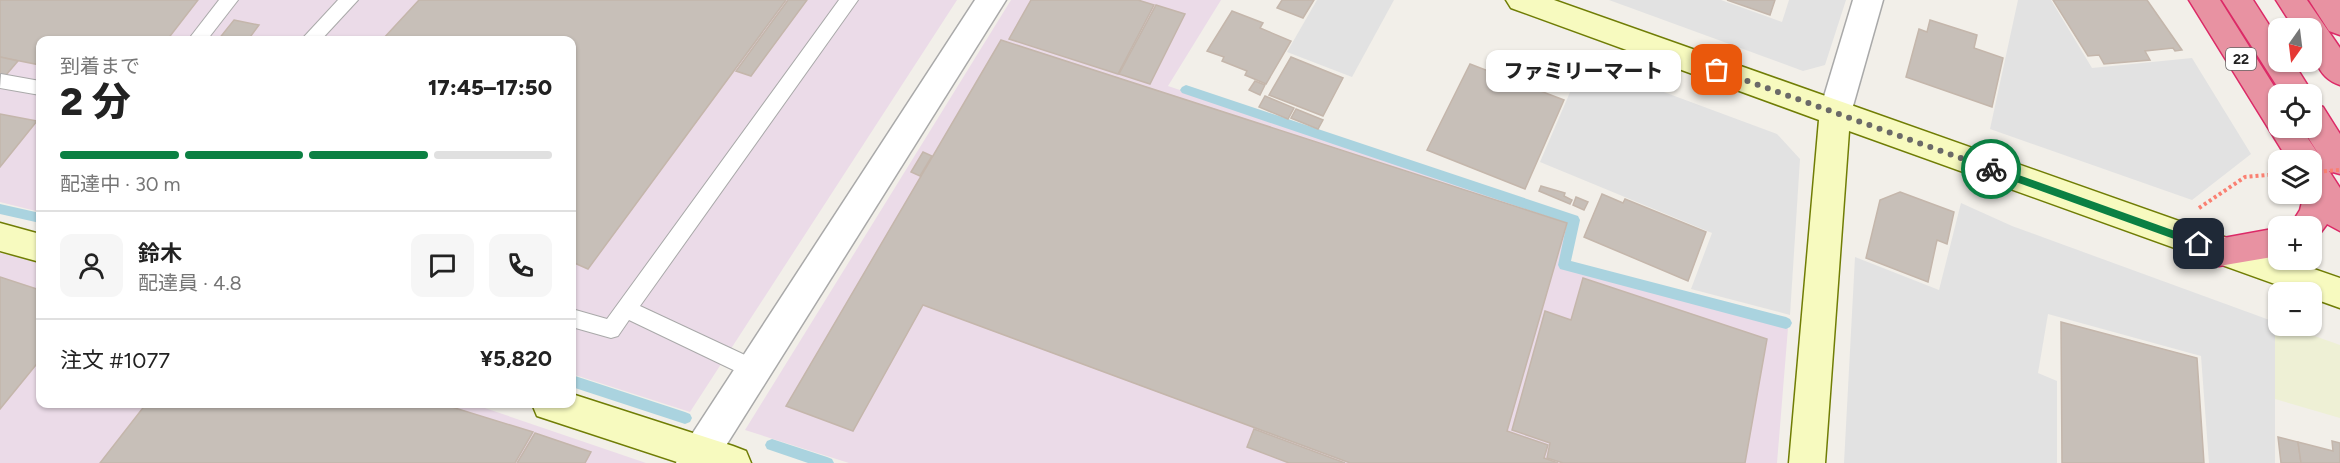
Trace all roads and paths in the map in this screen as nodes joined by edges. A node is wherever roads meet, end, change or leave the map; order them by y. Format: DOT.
graph roads {
  1 [pos="229,0"];
  2 [pos="349,0"];
  3 [pos="849,0"];
  4 [pos="991,0"];
  5 [pos="1521,0"];
  6 [pos="1868,0"];
  7 [pos="2204,0"];
  8 [pos="2237,0"];
  9 [pos="2290,0"];
  10 [pos="2324,0"];
  11 [pos="2303,18"];
  12 [pos="2340,23"];
  13 [pos="200,36"];
  14 [pos="314,36"];
  15 [pos="2322,46"];
  16 [pos="2340,73"];
  17 [pos="1,81"];
  18 [pos="2292,84"];
  19 [pos="36,87"];
  20 [pos="2268,103"];
  21 [pos="1835,112"];
  22 [pos="2322,132"];
  23 [pos="2340,161"];
  24 [pos="2268,175"];
  25 [pos="2245,177"];
  26 [pos="2322,177"];
  27 [pos="2204,204"];
  28 [pos="2340,217"];
  29 [pos="0,237"];
  30 [pos="2268,244"];
  31 [pos="36,247"];
  32 [pos="2219,251"];
  33 [pos="2340,293"];
  34 [pos="626,309"];
  35 [pos="576,319"];
  36 [pos="755,370"];
  37 [pos="561,408"];
  38 [pos="709,460"];
  39 [pos="1807,463"];
  1 -- 13 [label="lane"];
  2 -- 14 [label="lane"];
  3 -- 34 [label="lane"];
  4 -- 36 [label="street"];
  5 -- 21 [label="main road"];
  6 -- 21 [label="street"];
  7 -- 20 [label="highway, 22"];
  8 -- 18 [label="highway"];
  9 -- 11 [label="highway"];
  10 -- 12 [label="highway"];
  15 -- 16 [label="highway"];
  17 -- 19 [label="lane"];
  21 -- 32 [label="main road"];
  21 -- 39 [label="main road"];
  22 -- 23 [label="highway"];
  24 -- 25 [label="path"];
  25 -- 27 [label="path"];
  26 -- 28 [label="highway"];
  29 -- 31 [label="main road"];
  30 -- 32 [label="highway"];
  32 -- 33 [label="main road"];
  34 -- 35 [label="lane"];
  34 -- 36 [label="lane"];
  36 -- 38 [label="street"];
  37 -- 38 [label="main road"];
}
